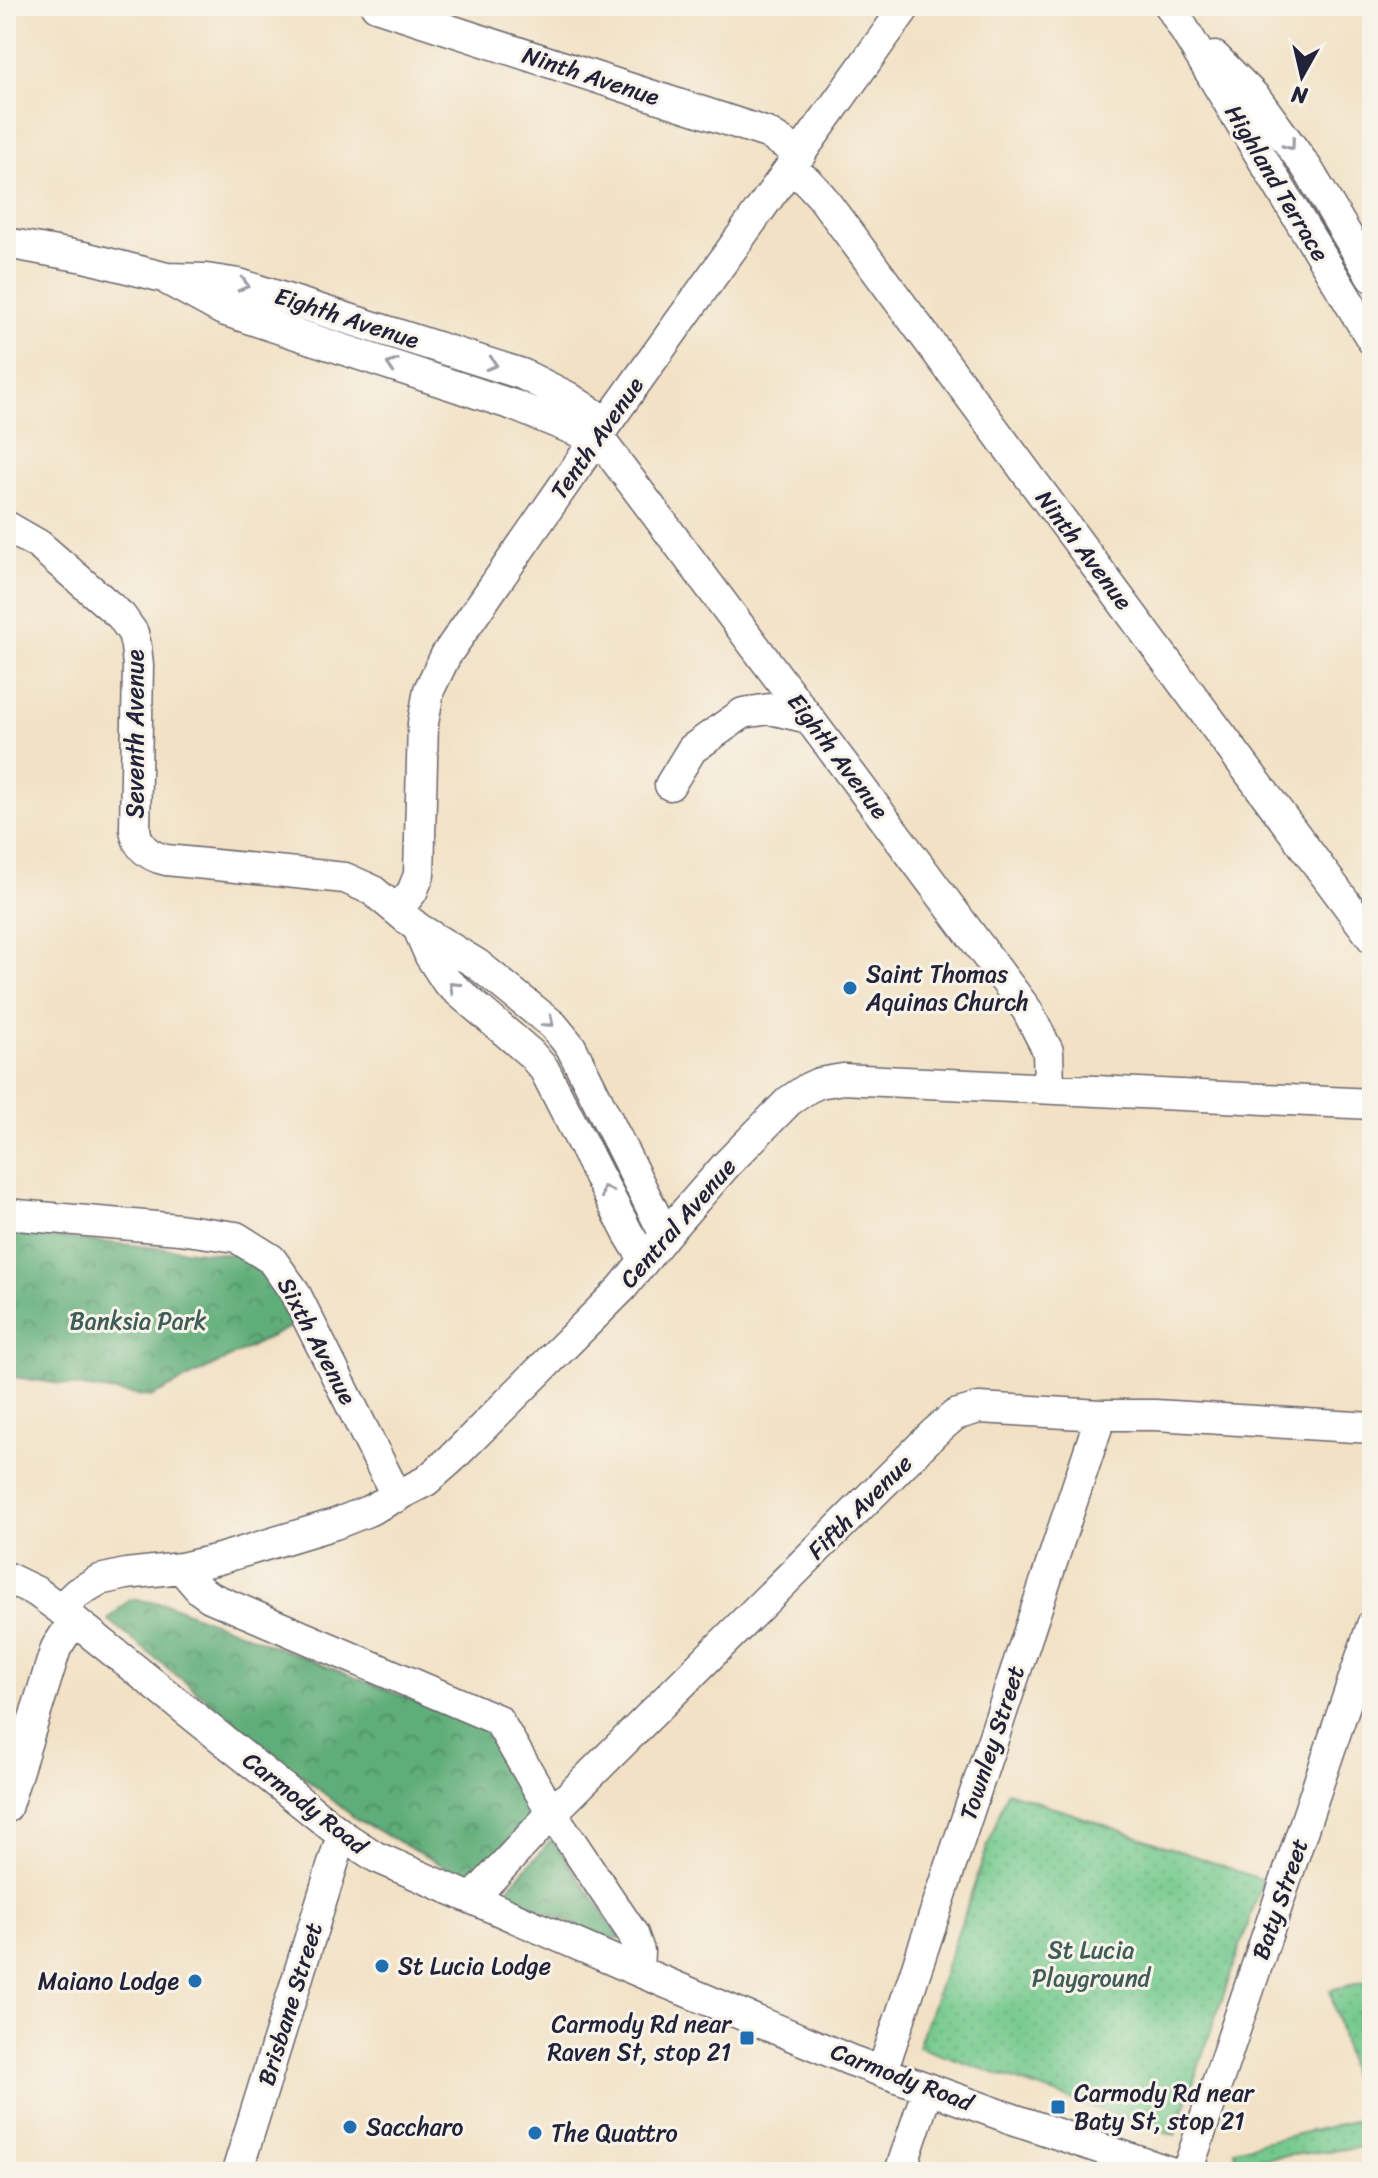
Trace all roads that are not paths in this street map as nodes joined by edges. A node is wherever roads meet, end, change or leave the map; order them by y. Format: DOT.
graph roads {
  1 [pos="376,6"];
  2 [pos="906,6"];
  3 [pos="1176,15"];
  4 [pos="796,162"];
  5 [pos="6,243"];
  6 [pos="1372,277"];
  7 [pos="1372,340"];
  8 [pos="601,433"];
  9 [pos="6,526"];
  10 [pos="758,647"];
  11 [pos="743,713"];
  12 [pos="808,718"];
  13 [pos="670,785"];
  14 [pos="408,919"];
  15 [pos="1372,938"];
  16 [pos="1049,1087"];
  17 [pos="1372,1104"];
  18 [pos="6,1214"];
  19 [pos="665,1235"];
  20 [pos="644,1259"];
  21 [pos="1101,1415"];
  22 [pos="1372,1428"];
  23 [pos="397,1497"];
  24 [pos="181,1568"];
  25 [pos="6,1577"];
  26 [pos="67,1614"];
  27 [pos="1372,1625"];
  28 [pos="6,1808"];
  29 [pos="552,1813"];
  30 [pos="342,1835"];
  31 [pos="472,1899"];
  32 [pos="638,1971"];
  33 [pos="882,2072"];
  34 [pos="928,2088"];
  35 [pos="237,2172"];
  36 [pos="900,2172"];
  37 [pos="1170,2172"];
  38 [pos="1187,2172"];
  1 -- 4 [label="street, Ninth Avenue"];
  2 -- 4 [label="street, Tenth Avenue"];
  3 -- 6 [label="street, Highland Terrace, one-way"];
  3 -- 7 [label="street, Highland Terrace"];
  4 -- 8 [label="street, Tenth Avenue"];
  4 -- 15 [label="street, Ninth Avenue"];
  5 -- 8 [label="street, Eighth Avenue"];
  8 -- 10 [label="street, Eighth Avenue"];
  8 -- 14 [label="street, Tenth Avenue"];
  9 -- 14 [label="street, Seventh Avenue"];
  10 -- 11 [label="street"];
  10 -- 12 [label="street, Eighth Avenue"];
  11 -- 12 [label="street"];
  11 -- 13 [label="street"];
  12 -- 16 [label="street, Eighth Avenue"];
  14 -- 19 [label="street, Seventh Avenue, one-way"];
  20 -- 14 [label="street, one-way"];
  16 -- 17 [label="street, Central Avenue"];
  16 -- 19 [label="street, Central Avenue"];
  18 -- 23 [label="street, Sixth Avenue"];
  19 -- 20 [label="street, Central Avenue"];
  20 -- 23 [label="street, Central Avenue"];
  21 -- 22 [label="street, Fifth Avenue"];
  21 -- 29 [label="street, Fifth Avenue"];
  21 -- 33 [label="street, Townley Street"];
  23 -- 24 [label="street, Central Avenue"];
  24 -- 26 [label="street, Central Avenue"];
  24 -- 29 [label="street"];
  25 -- 26 [label="street, Carmody Road"];
  26 -- 28 [label="street"];
  26 -- 30 [label="street, Carmody Road"];
  27 -- 38 [label="street, Baty Street"];
  29 -- 31 [label="street, Fifth Avenue"];
  29 -- 32 [label="street"];
  30 -- 31 [label="street, Carmody Road"];
  30 -- 35 [label="street, Brisbane Street"];
  31 -- 32 [label="street, Carmody Road"];
  32 -- 33 [label="street, Carmody Road"];
  33 -- 34 [label="street, Carmody Road"];
  34 -- 36 [label="street"];
  34 -- 37 [label="street, Carmody Road"];
}
